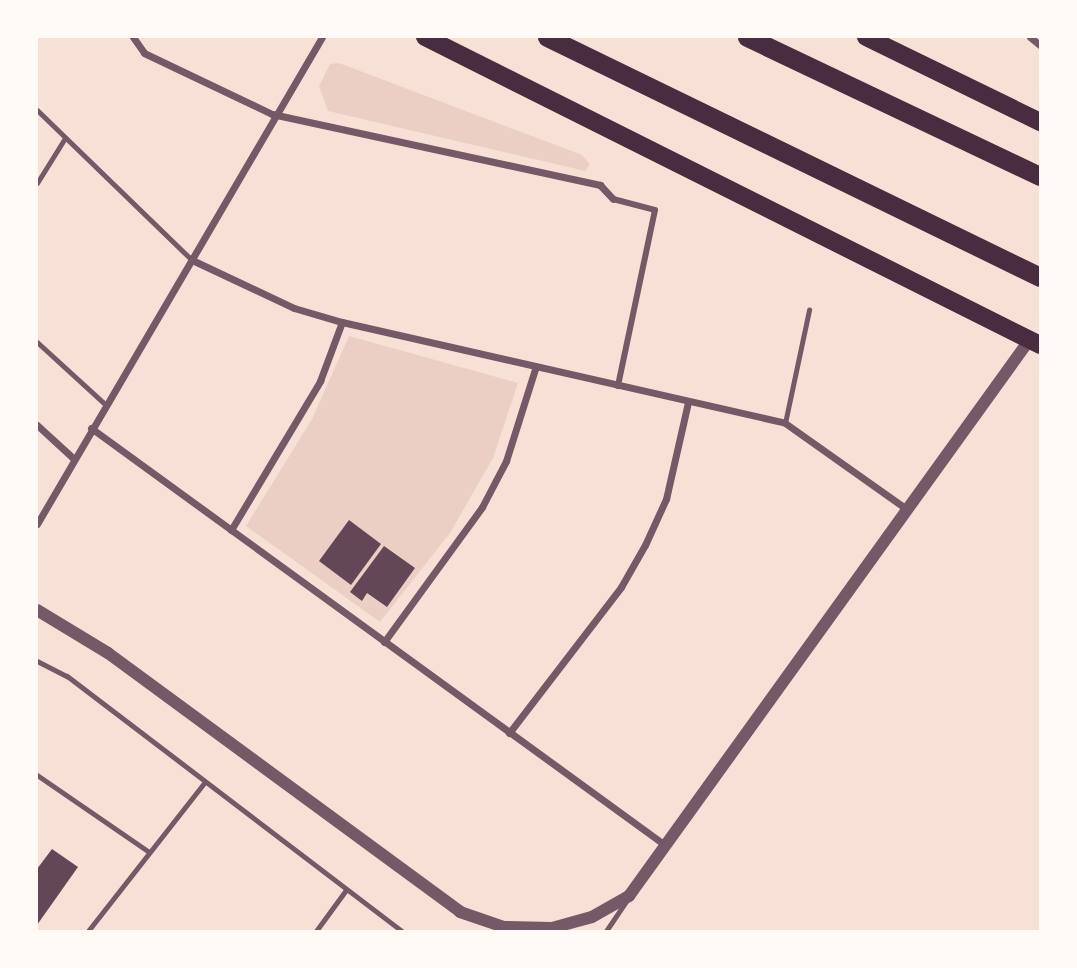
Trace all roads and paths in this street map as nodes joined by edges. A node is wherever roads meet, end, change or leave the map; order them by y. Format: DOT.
graph roads {
  1 [pos="133,37"];
  2 [pos="322,37"];
  3 [pos="425,37"];
  4 [pos="547,37"];
  5 [pos="747,37"];
  6 [pos="866,37"];
  7 [pos="1030,37"];
  8 [pos="1040,46"];
  9 [pos="37,110"];
  10 [pos="272,114"];
  11 [pos="1040,122"];
  12 [pos="65,138"];
  13 [pos="1040,176"];
  14 [pos="37,183"];
  15 [pos="613,199"];
  16 [pos="192,260"];
  17 [pos="1040,277"];
  18 [pos="809,310"];
  19 [pos="342,322"];
  20 [pos="37,342"];
  21 [pos="1035,342"];
  22 [pos="535,369"];
  23 [pos="618,386"];
  24 [pos="688,402"];
  25 [pos="105,404"];
  26 [pos="785,423"];
  27 [pos="37,425"];
  28 [pos="91,429"];
  29 [pos="73,458"];
  30 [pos="905,509"];
  31 [pos="37,524"];
  32 [pos="231,530"];
  33 [pos="37,610"];
  34 [pos="384,642"];
  35 [pos="37,661"];
  36 [pos="509,733"];
  37 [pos="37,775"];
  38 [pos="205,782"];
  39 [pos="665,845"];
  40 [pos="149,852"];
  41 [pos="346,890"];
  42 [pos="629,896"];
  43 [pos="88,931"];
  44 [pos="316,931"];
  45 [pos="402,931"];
  46 [pos="606,931"];
  1 -- 10 [label="street"];
  2 -- 10 [label="street"];
  3 -- 21 [label="main road"];
  4 -- 17 [label="highway"];
  5 -- 13 [label="highway"];
  6 -- 11 [label="main road"];
  7 -- 8 [label="street"];
  9 -- 12 [label="lane"];
  10 -- 15 [label="street"];
  10 -- 16 [label="street"];
  12 -- 14 [label="lane"];
  12 -- 16 [label="lane"];
  15 -- 23 [label="street"];
  16 -- 19 [label="street"];
  16 -- 25 [label="street"];
  18 -- 26 [label="lane"];
  19 -- 22 [label="street"];
  19 -- 32 [label="street"];
  20 -- 25 [label="lane"];
  21 -- 30 [label="street"];
  22 -- 23 [label="street"];
  22 -- 34 [label="street"];
  23 -- 24 [label="street"];
  24 -- 26 [label="street"];
  24 -- 36 [label="street"];
  25 -- 28 [label="street"];
  26 -- 30 [label="street"];
  27 -- 29 [label="street"];
  28 -- 29 [label="street"];
  28 -- 32 [label="street"];
  29 -- 31 [label="street"];
  30 -- 39 [label="street"];
  32 -- 34 [label="street"];
  33 -- 42 [label="street"];
  34 -- 36 [label="street"];
  35 -- 38 [label="lane"];
  36 -- 39 [label="street"];
  37 -- 40 [label="lane"];
  38 -- 40 [label="lane"];
  38 -- 41 [label="lane"];
  39 -- 42 [label="street"];
  40 -- 43 [label="lane"];
  41 -- 44 [label="lane"];
  41 -- 45 [label="lane"];
  42 -- 46 [label="lane"];
}
